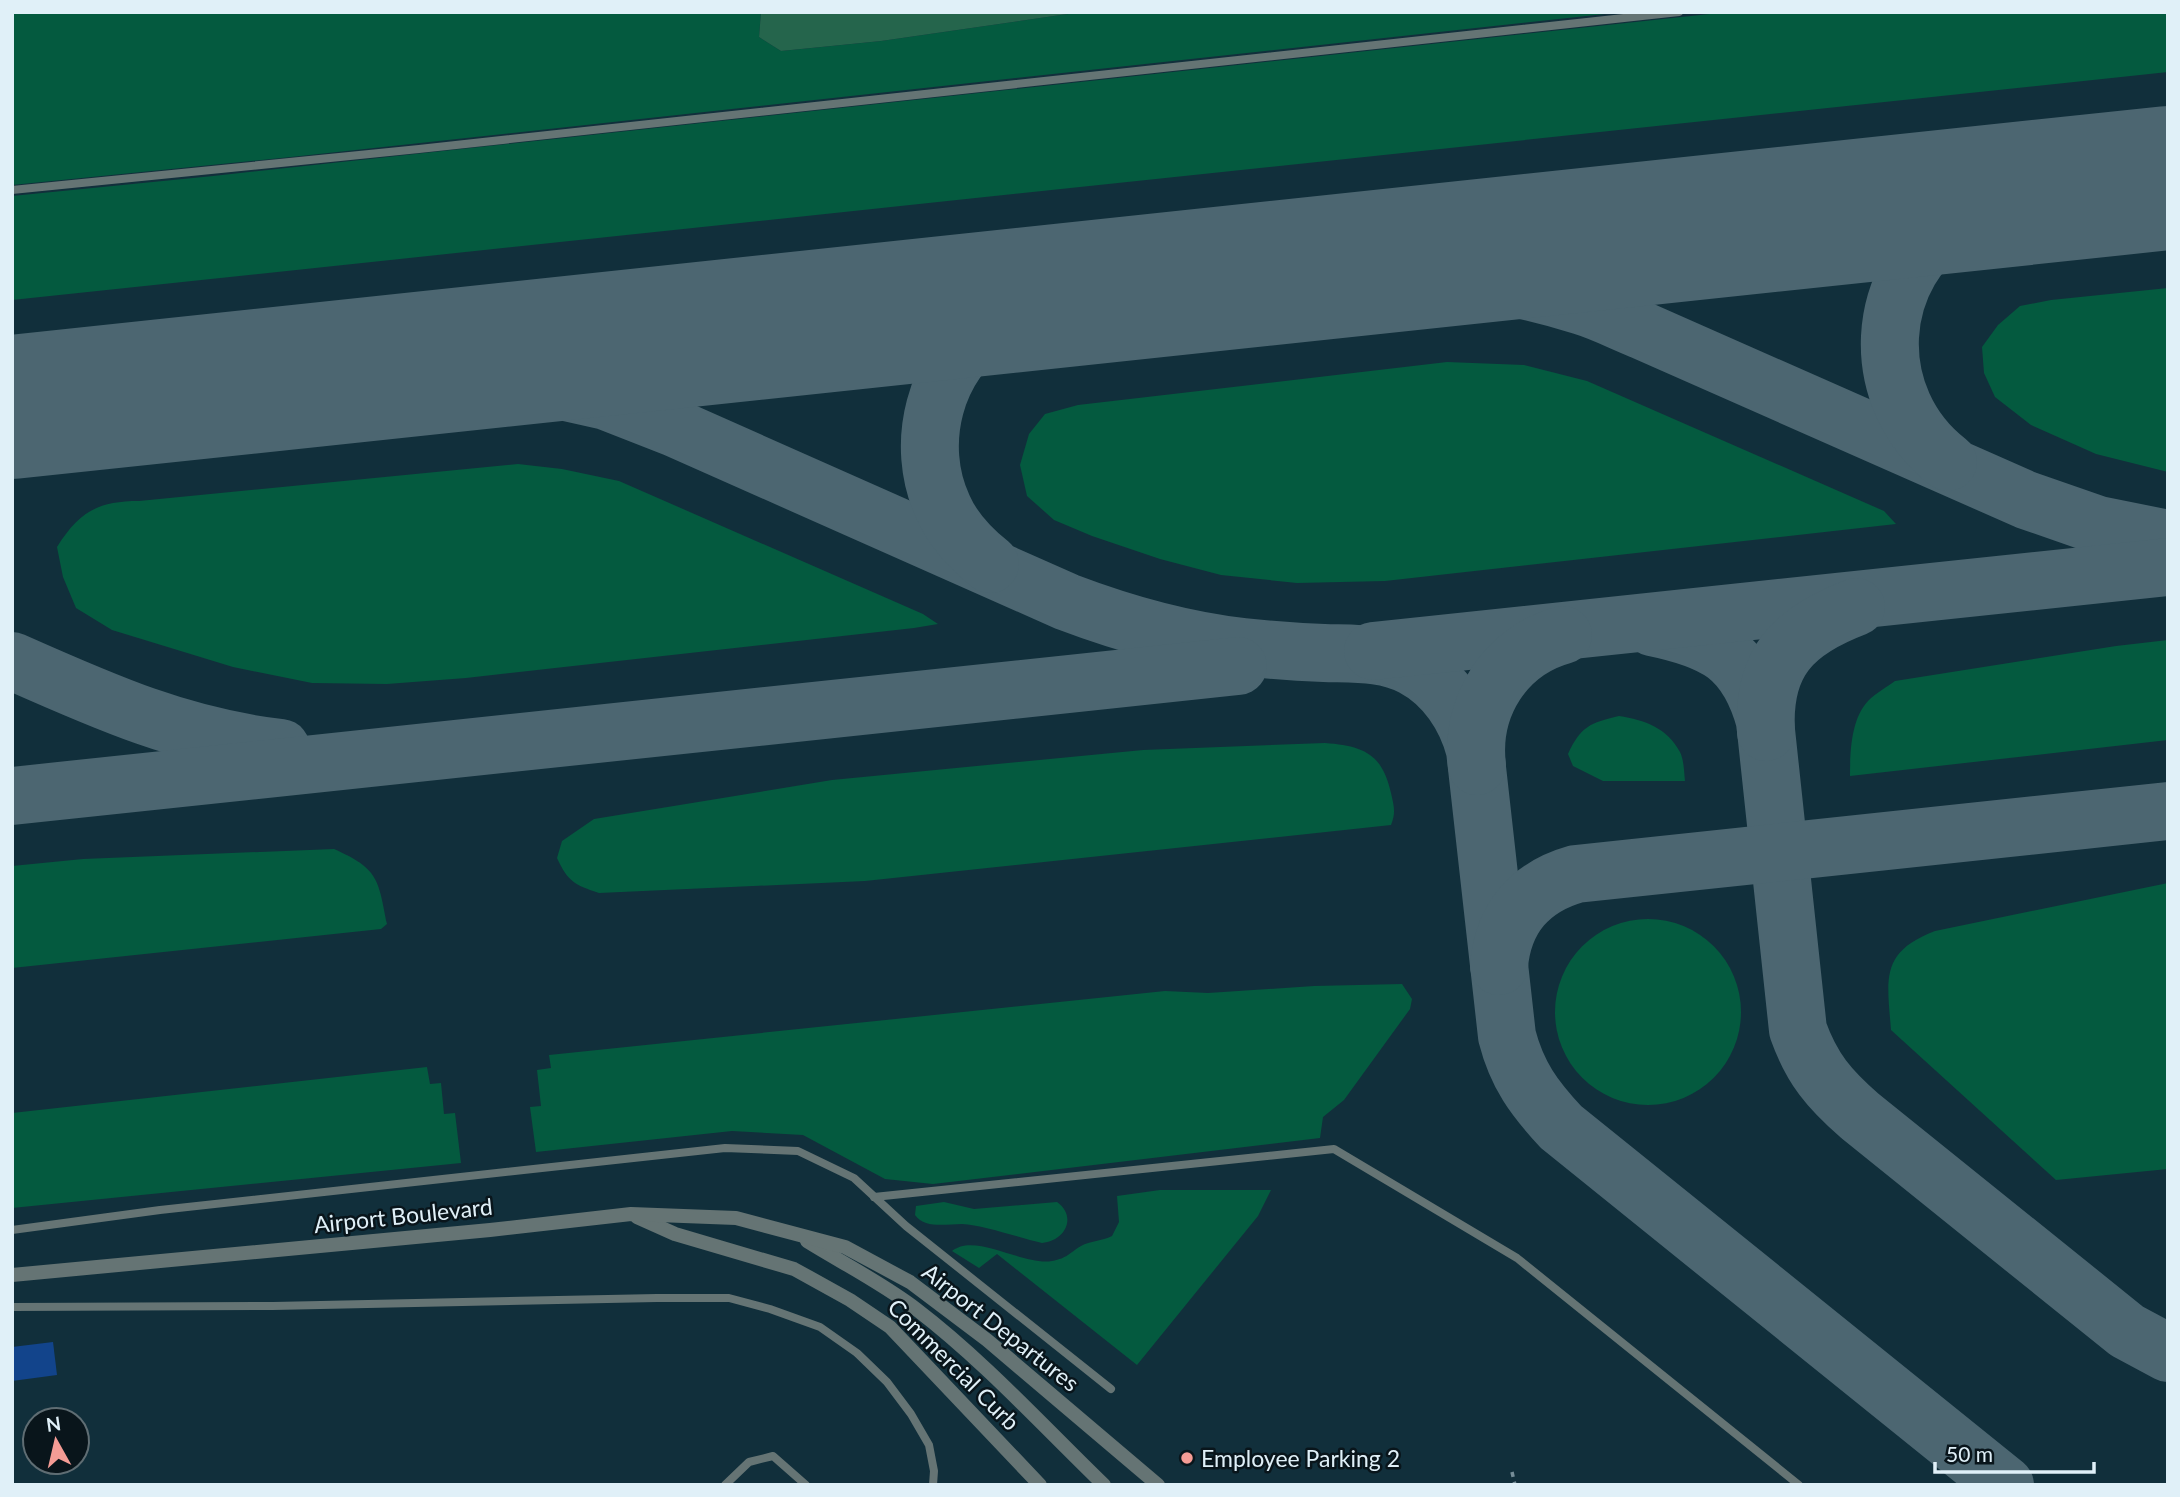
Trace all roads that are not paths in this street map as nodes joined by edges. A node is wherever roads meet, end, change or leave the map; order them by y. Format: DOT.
graph roads {
  1 [pos="1678,12"];
  2 [pos="12,190"];
  3 [pos="874,1197"];
  4 [pos="631,1214"];
  5 [pos="12,1230"];
  6 [pos="797,1235"];
  7 [pos="12,1275"];
  8 [pos="12,1307"];
  9 [pos="1111,1389"];
  10 [pos="725,1485"];
  11 [pos="806,1485"];
  12 [pos="933,1485"];
  13 [pos="1040,1485"];
  14 [pos="1104,1485"];
  15 [pos="1158,1485"];
  16 [pos="1799,1485"];
  1 -- 2 [label="lane"];
  3 -- 5 [label="lane"];
  3 -- 9 [label="lane"];
  3 -- 16 [label="lane"];
  4 -- 6 [label="street, Airport Boulevard"];
  4 -- 7 [label="street, Airport Boulevard"];
  4 -- 13 [label="street, Commercial Curb"];
  6 -- 14 [label="street"];
  6 -- 15 [label="street, Airport Departures"];
  8 -- 12 [label="lane"];
  10 -- 11 [label="lane"];
}
